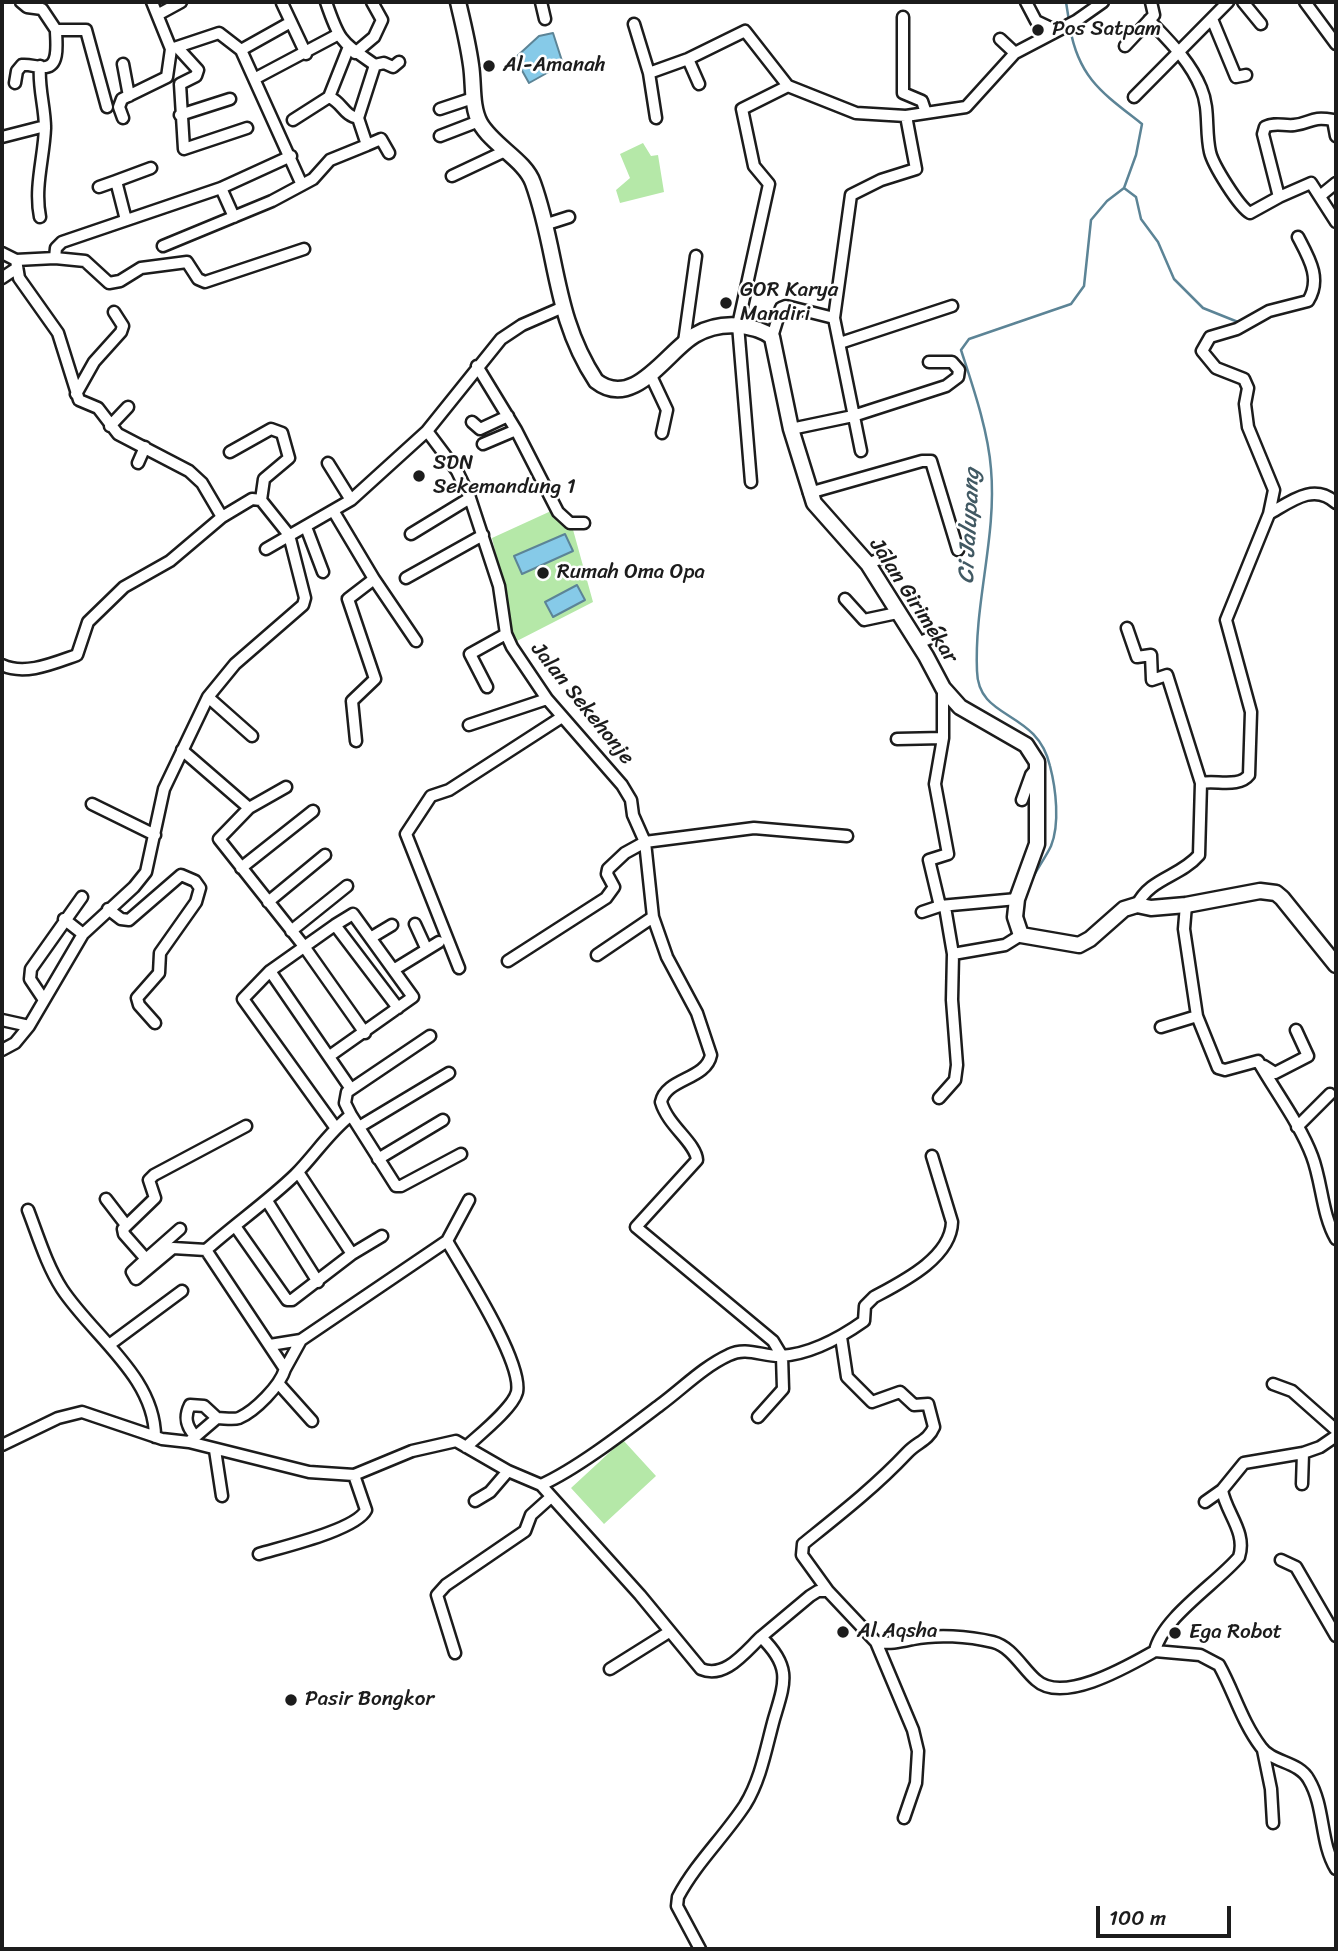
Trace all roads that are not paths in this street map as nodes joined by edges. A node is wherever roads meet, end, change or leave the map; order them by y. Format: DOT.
graph roads {
  1 [pos="20,2"];
  2 [pos="152,2"];
  3 [pos="181,2"];
  4 [pos="283,2"];
  5 [pos="326,2"];
  6 [pos="372,2"];
  7 [pos="458,2"];
  8 [pos="541,2"];
  9 [pos="1026,2"];
  10 [pos="1103,2"];
  11 [pos="1151,2"];
  12 [pos="1228,2"];
  13 [pos="1243,2"];
  14 [pos="1305,2"];
  15 [pos="159,14"];
  16 [pos="903,17"];
  17 [pos="545,19"];
  18 [pos="1212,19"];
  19 [pos="1149,20"];
  20 [pos="291,22"];
  21 [pos="634,24"];
  22 [pos="1261,24"];
  23 [pos="55,30"];
  24 [pos="1058,31"];
  25 [pos="337,35"];
  26 [pos="1000,39"];
  27 [pos="1336,44"];
  28 [pos="1125,46"];
  29 [pos="174,48"];
  30 [pos="240,50"];
  31 [pos="352,51"];
  32 [pos="1180,52"];
  33 [pos="1015,53"];
  34 [pos="306,54"];
  35 [pos="688,59"];
  36 [pos="399,62"];
  37 [pos="123,64"];
  38 [pos="375,65"];
  39 [pos="40,66"];
  40 [pos="169,68"];
  41 [pos="649,73"];
  42 [pos="1246,75"];
  43 [pos="256,78"];
  44 [pos="15,83"];
  45 [pos="180,84"];
  46 [pos="699,84"];
  47 [pos="788,86"];
  48 [pos="129,96"];
  49 [pos="330,97"];
  50 [pos="1134,97"];
  51 [pos="230,99"];
  52 [pos="473,99"];
  53 [pos="107,107"];
  54 [pos="440,108"];
  55 [pos="926,113"];
  56 [pos="180,115"];
  57 [pos="906,116"];
  58 [pos="123,118"];
  59 [pos="358,118"];
  60 [pos="656,118"];
  61 [pos="293,120"];
  62 [pos="479,121"];
  63 [pos="45,126"];
  64 [pos="247,128"];
  65 [pos="440,136"];
  66 [pos="1336,136"];
  67 [pos="2,137"];
  68 [pos="367,145"];
  69 [pos="503,152"];
  70 [pos="389,153"];
  71 [pos="290,156"];
  72 [pos="151,168"];
  73 [pos="452,176"];
  74 [pos="116,181"];
  75 [pos="1336,183"];
  76 [pos="302,186"];
  77 [pos="99,187"];
  78 [pos="221,188"];
  79 [pos="1320,196"];
  80 [pos="1279,197"];
  81 [pos="40,217"];
  82 [pos="234,217"];
  83 [pos="569,217"];
  84 [pos="126,220"];
  85 [pos="1336,222"];
  86 [pos="544,225"];
  87 [pos="1297,237"];
  88 [pos="163,246"];
  89 [pos="304,249"];
  90 [pos="2,253"];
  91 [pos="696,256"];
  92 [pos="55,258"];
  93 [pos="16,264"];
  94 [pos="2,278"];
  95 [pos="953,306"];
  96 [pos="561,308"];
  97 [pos="114,312"];
  98 [pos="834,318"];
  99 [pos="738,325"];
  100 [pos="772,337"];
  101 [pos="684,342"];
  102 [pos="840,343"];
  103 [pos="929,362"];
  104 [pos="477,366"];
  105 [pos="651,376"];
  106 [pos="76,394"];
  107 [pos="128,407"];
  108 [pos="508,416"];
  109 [pos="853,416"];
  110 [pos="472,422"];
  111 [pos="110,426"];
  112 [pos="792,429"];
  113 [pos="516,430"];
  114 [pos="428,431"];
  115 [pos="662,432"];
  116 [pos="483,444"];
  117 [pos="145,447"];
  118 [pos="860,451"];
  119 [pos="230,452"];
  120 [pos="138,463"];
  121 [pos="328,463"];
  122 [pos="751,482"];
  123 [pos="809,493"];
  124 [pos="470,498"];
  125 [pos="261,500"];
  126 [pos="351,500"];
  127 [pos="1336,503"];
  128 [pos="334,512"];
  129 [pos="1269,514"];
  130 [pos="222,517"];
  131 [pos="584,523"];
  132 [pos="306,527"];
  133 [pos="411,534"];
  134 [pos="289,535"];
  135 [pos="483,535"];
  136 [pos="267,549"];
  137 [pos="957,550"];
  138 [pos="886,556"];
  139 [pos="868,564"];
  140 [pos="323,572"];
  141 [pos="406,578"];
  142 [pos="374,579"];
  143 [pos="845,599"];
  144 [pos="897,613"];
  145 [pos="1127,628"];
  146 [pos="506,634"];
  147 [pos="940,634"];
  148 [pos="416,640"];
  149 [pos="918,643"];
  150 [pos="2,665"];
  151 [pos="487,687"];
  152 [pos="943,688"];
  153 [pos="208,697"];
  154 [pos="547,699"];
  155 [pos="562,718"];
  156 [pos="469,725"];
  157 [pos="252,736"];
  158 [pos="943,738"];
  159 [pos="897,739"];
  160 [pos="356,741"];
  161 [pos="183,750"];
  162 [pos="1038,768"];
  163 [pos="1201,783"];
  164 [pos="286,787"];
  165 [pos="1022,800"];
  166 [pos="92,804"];
  167 [pos="249,808"];
  168 [pos="313,811"];
  169 [pos="155,835"];
  170 [pos="847,836"];
  171 [pos="646,844"];
  172 [pos="324,855"];
  173 [pos="241,868"];
  174 [pos="347,886"];
  175 [pos="82,897"];
  176 [pos="1017,900"];
  177 [pos="268,902"];
  178 [pos="1137,905"];
  179 [pos="1186,905"];
  180 [pos="943,907"];
  181 [pos="108,909"];
  182 [pos="922,912"];
  183 [pos="653,917"];
  184 [pos="64,919"];
  185 [pos="415,923"];
  186 [pos="335,925"];
  187 [pos="392,925"];
  188 [pos="292,931"];
  189 [pos="83,934"];
  190 [pos="1021,935"];
  191 [pos="372,937"];
  192 [pos="439,942"];
  193 [pos="303,946"];
  194 [pos="426,948"];
  195 [pos="953,954"];
  196 [pos="597,955"];
  197 [pos="508,961"];
  198 [pos="1336,965"];
  199 [pos="459,968"];
  200 [pos="395,969"];
  201 [pos="270,971"];
  202 [pos="44,1000"];
  203 [pos="398,1008"];
  204 [pos="1197,1016"];
  205 [pos="2,1020"];
  206 [pos="155,1023"];
  207 [pos="29,1027"];
  208 [pos="1161,1027"];
  209 [pos="1296,1030"];
  210 [pos="365,1032"];
  211 [pos="430,1036"];
  212 [pos="2,1050"];
  213 [pos="331,1055"];
  214 [pos="1258,1061"];
  215 [pos="449,1073"];
  216 [pos="351,1089"];
  217 [pos="1330,1094"];
  218 [pos="939,1098"];
  219 [pos="351,1115"];
  220 [pos="443,1120"];
  221 [pos="246,1126"];
  222 [pos="335,1127"];
  223 [pos="359,1127"];
  224 [pos="1297,1127"];
  225 [pos="461,1154"];
  226 [pos="932,1156"];
  227 [pos="379,1159"];
  228 [pos="298,1172"];
  229 [pos="106,1199"];
  230 [pos="469,1200"];
  231 [pos="267,1201"];
  232 [pos="28,1210"];
  233 [pos="126,1225"];
  234 [pos="235,1226"];
  235 [pos="180,1228"];
  236 [pos="382,1236"];
  237 [pos="1336,1239"];
  238 [pos="447,1241"];
  239 [pos="206,1250"];
  240 [pos="352,1254"];
  241 [pos="146,1259"];
  242 [pos="318,1282"];
  243 [pos="182,1291"];
  244 [pos="841,1337"];
  245 [pos="301,1340"];
  246 [pos="109,1345"];
  247 [pos="270,1345"];
  248 [pos="782,1356"];
  249 [pos="285,1369"];
  250 [pos="278,1383"];
  251 [pos="1273,1384"];
  252 [pos="758,1417"];
  253 [pos="217,1418"];
  254 [pos="312,1421"];
  255 [pos="1336,1430"];
  256 [pos="1336,1436"];
  257 [pos="155,1437"];
  258 [pos="192,1439"];
  259 [pos="2,1445"];
  260 [pos="466,1447"];
  261 [pos="215,1450"];
  262 [pos="1303,1452"];
  263 [pos="508,1471"];
  264 [pos="354,1475"];
  265 [pos="1303,1484"];
  266 [pos="541,1485"];
  267 [pos="1222,1490"];
  268 [pos="222,1496"];
  269 [pos="551,1497"];
  270 [pos="475,1501"];
  271 [pos="1205,1502"];
  272 [pos="259,1555"];
  273 [pos="1281,1560"];
  274 [pos="828,1591"];
  275 [pos="669,1632"];
  276 [pos="1336,1636"];
  277 [pos="761,1637"];
  278 [pos="876,1642"];
  279 [pos="1156,1651"];
  280 [pos="455,1654"];
  281 [pos="610,1669"];
  282 [pos="1262,1751"];
  283 [pos="904,1818"];
  284 [pos="1273,1823"];
  285 [pos="1336,1869"];
  286 [pos="700,1949"];
  1 -- 23 [label="street"];
  2 -- 15 [label="street"];
  3 -- 15 [label="street"];
  4 -- 20 [label="street"];
  5 -- 25 [label="street"];
  6 -- 31 [label="street"];
  7 -- 52 [label="street"];
  8 -- 17 [label="street"];
  9 -- 24 [label="street"];
  10 -- 24 [label="street"];
  11 -- 19 [label="street"];
  12 -- 18 [label="street"];
  13 -- 22 [label="street"];
  14 -- 27 [label="street"];
  15 -- 29 [label="street"];
  16 -- 55 [label="street"];
  18 -- 32 [label="street"];
  18 -- 42 [label="street"];
  19 -- 28 [label="street"];
  19 -- 32 [label="street"];
  20 -- 30 [label="street"];
  20 -- 34 [label="street"];
  21 -- 41 [label="street"];
  23 -- 39 [label="street"];
  23 -- 53 [label="street"];
  24 -- 33 [label="street"];
  25 -- 31 [label="street"];
  25 -- 34 [label="street"];
  26 -- 33 [label="street"];
  29 -- 30 [label="street"];
  29 -- 40 [label="street"];
  29 -- 45 [label="street"];
  30 -- 43 [label="street"];
  31 -- 38 [label="street"];
  31 -- 49 [label="street"];
  32 -- 50 [label="street"];
  32 -- 80 [label="street"];
  33 -- 55 [label="street"];
  34 -- 43 [label="street"];
  35 -- 41 [label="street"];
  35 -- 46 [label="street"];
  35 -- 47 [label="street"];
  36 -- 38 [label="street"];
  37 -- 48 [label="street"];
  38 -- 59 [label="street"];
  39 -- 44 [label="street"];
  39 -- 63 [label="street"];
  40 -- 45 [label="street"];
  40 -- 48 [label="street"];
  41 -- 60 [label="street"];
  43 -- 71 [label="street"];
  45 -- 56 [label="street"];
  47 -- 57 [label="street"];
  47 -- 99 [label="street"];
  48 -- 58 [label="street"];
  49 -- 59 [label="street"];
  49 -- 61 [label="street"];
  51 -- 56 [label="street"];
  52 -- 54 [label="street"];
  52 -- 62 [label="street"];
  55 -- 57 [label="street"];
  56 -- 64 [label="street"];
  57 -- 98 [label="street"];
  59 -- 68 [label="street"];
  62 -- 65 [label="street"];
  62 -- 69 [label="street"];
  63 -- 67 [label="street"];
  63 -- 81 [label="street"];
  66 -- 80 [label="street"];
  68 -- 70 [label="street"];
  68 -- 76 [label="street"];
  69 -- 73 [label="street"];
  69 -- 86 [label="street"];
  71 -- 76 [label="street"];
  71 -- 78 [label="street"];
  72 -- 74 [label="street"];
  74 -- 77 [label="street"];
  74 -- 84 [label="street"];
  75 -- 79 [label="street"];
  76 -- 82 [label="street"];
  78 -- 82 [label="street"];
  78 -- 84 [label="street"];
  79 -- 80 [label="street"];
  79 -- 85 [label="street"];
  82 -- 88 [label="street"];
  83 -- 86 [label="street"];
  84 -- 92 [label="street"];
  86 -- 96 [label="street"];
  87 -- 129 [label="street"];
  89 -- 92 [label="street"];
  90 -- 93 [label="street"];
  91 -- 101 [label="street"];
  92 -- 93 [label="street"];
  93 -- 94 [label="street"];
  93 -- 106 [label="street"];
  95 -- 102 [label="street"];
  96 -- 104 [label="street"];
  96 -- 105 [label="street"];
  97 -- 106 [label="street"];
  98 -- 100 [label="street"];
  98 -- 102 [label="street"];
  99 -- 100 [label="street"];
  99 -- 101 [label="street"];
  99 -- 122 [label="street"];
  100 -- 112 [label="street, Jalan Girimekar"];
  101 -- 105 [label="street"];
  102 -- 109 [label="street"];
  103 -- 109 [label="street"];
  104 -- 108 [label="street"];
  104 -- 114 [label="street"];
  105 -- 115 [label="street"];
  106 -- 111 [label="street"];
  107 -- 111 [label="street"];
  108 -- 110 [label="street"];
  108 -- 113 [label="street"];
  109 -- 112 [label="street"];
  109 -- 118 [label="street"];
  111 -- 117 [label="street"];
  112 -- 123 [label="street, Jalan Girimekar"];
  113 -- 116 [label="street"];
  113 -- 131 [label="street"];
  114 -- 124 [label="street, Jalan Sekehonje"];
  114 -- 126 [label="street"];
  117 -- 120 [label="street"];
  117 -- 130 [label="street"];
  119 -- 125 [label="street"];
  121 -- 126 [label="street"];
  123 -- 137 [label="street"];
  123 -- 139 [label="street, Jalan Girimekar"];
  124 -- 133 [label="street"];
  124 -- 135 [label="street, Jalan Sekehonje"];
  125 -- 130 [label="street"];
  125 -- 134 [label="street"];
  126 -- 128 [label="street"];
  127 -- 129 [label="street"];
  128 -- 132 [label="street"];
  128 -- 142 [label="street"];
  129 -- 163 [label="street"];
  130 -- 150 [label="street"];
  132 -- 134 [label="street"];
  132 -- 140 [label="street"];
  134 -- 136 [label="street"];
  134 -- 153 [label="street"];
  135 -- 141 [label="street"];
  135 -- 146 [label="street, Jalan Sekehonje"];
  138 -- 139 [label="street"];
  139 -- 144 [label="street, Jalan Girimekar"];
  142 -- 148 [label="street"];
  142 -- 160 [label="street"];
  143 -- 144 [label="street"];
  144 -- 149 [label="street, Jalan Girimekar"];
  145 -- 163 [label="street"];
  146 -- 151 [label="street"];
  146 -- 154 [label="street, Jalan Sekehonje"];
  147 -- 149 [label="street"];
  149 -- 152 [label="street, Jalan Girimekar"];
  152 -- 158 [label="street"];
  152 -- 162 [label="street, Jalan Girimekar"];
  153 -- 157 [label="street"];
  153 -- 161 [label="street"];
  154 -- 155 [label="street, Jalan Sekehonje"];
  154 -- 156 [label="street"];
  155 -- 171 [label="street, Jalan Sekehonje"];
  155 -- 199 [label="street"];
  158 -- 159 [label="street"];
  158 -- 180 [label="street"];
  161 -- 167 [label="street"];
  161 -- 169 [label="street"];
  162 -- 165 [label="street"];
  162 -- 176 [label="street"];
  163 -- 178 [label="street"];
  164 -- 167 [label="street"];
  166 -- 169 [label="street"];
  167 -- 173 [label="street"];
  168 -- 173 [label="street"];
  169 -- 181 [label="street"];
  170 -- 171 [label="street"];
  171 -- 183 [label="street, Jalan Sekehonje"];
  171 -- 197 [label="street"];
  172 -- 177 [label="street"];
  173 -- 177 [label="street"];
  174 -- 188 [label="street"];
  175 -- 184 [label="street"];
  176 -- 180 [label="street"];
  176 -- 190 [label="street"];
  177 -- 188 [label="street"];
  178 -- 179 [label="street"];
  178 -- 190 [label="street"];
  179 -- 198 [label="street"];
  179 -- 204 [label="street"];
  180 -- 182 [label="street"];
  180 -- 195 [label="street"];
  181 -- 189 [label="street"];
  181 -- 206 [label="street"];
  183 -- 196 [label="street"];
  183 -- 248 [label="street, Jalan Sekehonje"];
  184 -- 189 [label="street"];
  184 -- 202 [label="street"];
  185 -- 194 [label="street"];
  186 -- 191 [label="street"];
  186 -- 193 [label="street"];
  186 -- 203 [label="street"];
  187 -- 191 [label="street"];
  188 -- 193 [label="street"];
  189 -- 202 [label="street"];
  190 -- 195 [label="street"];
  191 -- 200 [label="street"];
  192 -- 194 [label="street"];
  193 -- 201 [label="street"];
  193 -- 210 [label="street"];
  194 -- 200 [label="street"];
  195 -- 218 [label="street"];
  200 -- 203 [label="street"];
  201 -- 213 [label="street"];
  201 -- 222 [label="street"];
  202 -- 207 [label="street"];
  203 -- 210 [label="street"];
  204 -- 208 [label="street"];
  204 -- 214 [label="street"];
  205 -- 207 [label="street"];
  207 -- 212 [label="street"];
  209 -- 214 [label="street"];
  210 -- 213 [label="street"];
  211 -- 216 [label="street"];
  213 -- 216 [label="street"];
  214 -- 224 [label="street"];
  215 -- 223 [label="street"];
  216 -- 219 [label="street"];
  217 -- 224 [label="street"];
  219 -- 222 [label="street"];
  219 -- 223 [label="street"];
  220 -- 227 [label="street"];
  221 -- 233 [label="street"];
  222 -- 228 [label="street"];
  223 -- 227 [label="street"];
  224 -- 237 [label="street"];
  225 -- 227 [label="street"];
  226 -- 244 [label="street"];
  228 -- 231 [label="street"];
  228 -- 240 [label="street"];
  229 -- 233 [label="street"];
  230 -- 238 [label="street"];
  231 -- 234 [label="street"];
  231 -- 242 [label="street"];
  232 -- 246 [label="street"];
  233 -- 241 [label="street"];
  234 -- 239 [label="street"];
  234 -- 242 [label="street"];
  235 -- 241 [label="street"];
  236 -- 240 [label="street"];
  238 -- 245 [label="street"];
  238 -- 260 [label="street"];
  239 -- 241 [label="street"];
  239 -- 247 [label="street"];
  240 -- 242 [label="street"];
  243 -- 246 [label="street"];
  244 -- 248 [label="street"];
  244 -- 274 [label="street"];
  245 -- 247 [label="street"];
  245 -- 249 [label="street"];
  246 -- 257 [label="street"];
  247 -- 249 [label="street"];
  248 -- 252 [label="street"];
  248 -- 266 [label="street"];
  249 -- 250 [label="street"];
  250 -- 253 [label="street"];
  250 -- 254 [label="street"];
  251 -- 255 [label="street"];
  253 -- 258 [label="street"];
  253 -- 258 [label="street"];
  256 -- 262 [label="street"];
  257 -- 258 [label="street"];
  257 -- 259 [label="street"];
  258 -- 261 [label="street"];
  260 -- 263 [label="street"];
  260 -- 264 [label="street"];
  261 -- 264 [label="street"];
  261 -- 268 [label="street"];
  262 -- 265 [label="street"];
  262 -- 267 [label="street"];
  263 -- 266 [label="street"];
  263 -- 270 [label="street"];
  264 -- 272 [label="street"];
  266 -- 269 [label="street"];
  267 -- 271 [label="street"];
  267 -- 279 [label="street"];
  269 -- 275 [label="street"];
  269 -- 280 [label="street"];
  273 -- 276 [label="street"];
  274 -- 277 [label="street"];
  274 -- 278 [label="street"];
  275 -- 277 [label="street"];
  275 -- 281 [label="street"];
  277 -- 286 [label="street"];
  278 -- 279 [label="street"];
  278 -- 283 [label="street"];
  279 -- 282 [label="street"];
  282 -- 284 [label="street"];
  282 -- 285 [label="street"];
}
